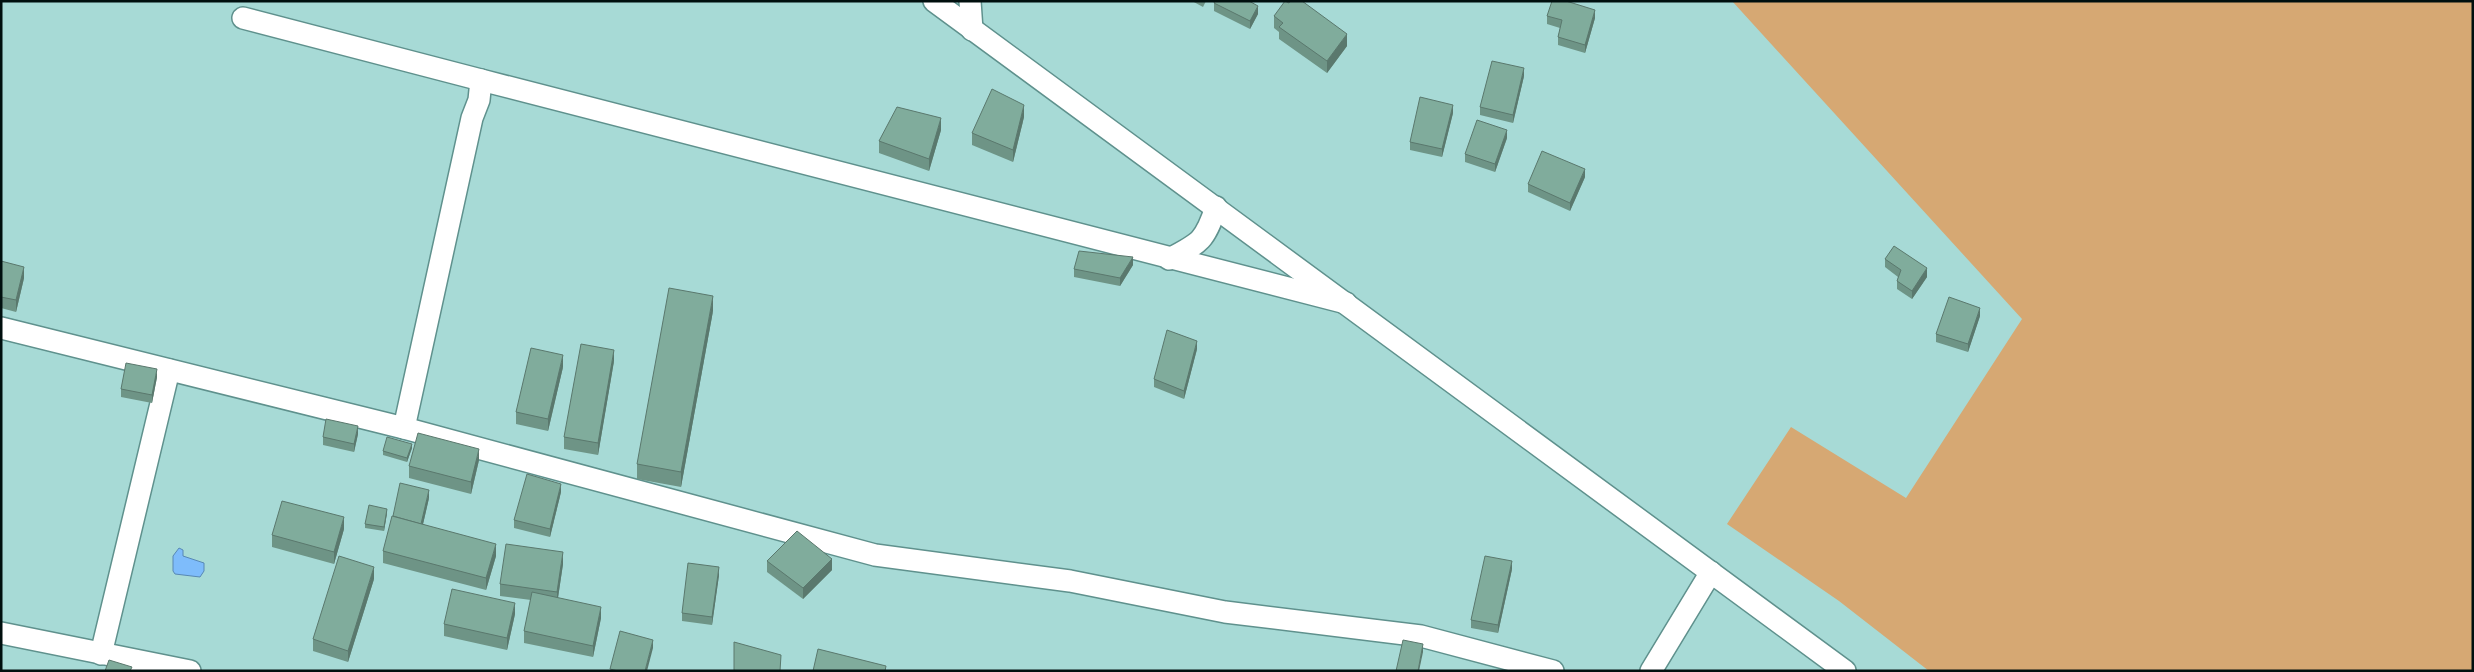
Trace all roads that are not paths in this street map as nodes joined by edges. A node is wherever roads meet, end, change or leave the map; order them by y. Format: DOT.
graph roads {
  1 [pos="970,1"];
  2 [pos="939,3"];
  3 [pos="243,18"];
  4 [pos="972,30"];
  5 [pos="481,80"];
  6 [pos="1216,207"];
  7 [pos="1169,259"];
  8 [pos="1346,303"];
  9 [pos="1,328"];
  10 [pos="169,370"];
  11 [pos="404,428"];
  12 [pos="1711,572"];
  13 [pos="1,633"];
  14 [pos="101,654"];
  15 [pos="190,671"];
  16 [pos="1553,671"];
  17 [pos="1652,671"];
  18 [pos="1845,671"];
  1 -- 4 [label="street"];
  2 -- 4 [label="street"];
  3 -- 5 [label="street"];
  4 -- 6 [label="street"];
  5 -- 7 [label="street"];
  5 -- 11 [label="street"];
  6 -- 7 [label="street"];
  6 -- 8 [label="street"];
  7 -- 8 [label="street"];
  8 -- 12 [label="street"];
  9 -- 10 [label="street"];
  10 -- 11 [label="street"];
  10 -- 14 [label="street"];
  11 -- 16 [label="street"];
  12 -- 17 [label="street"];
  12 -- 18 [label="street"];
  13 -- 14 [label="street"];
  14 -- 15 [label="street"];
}
